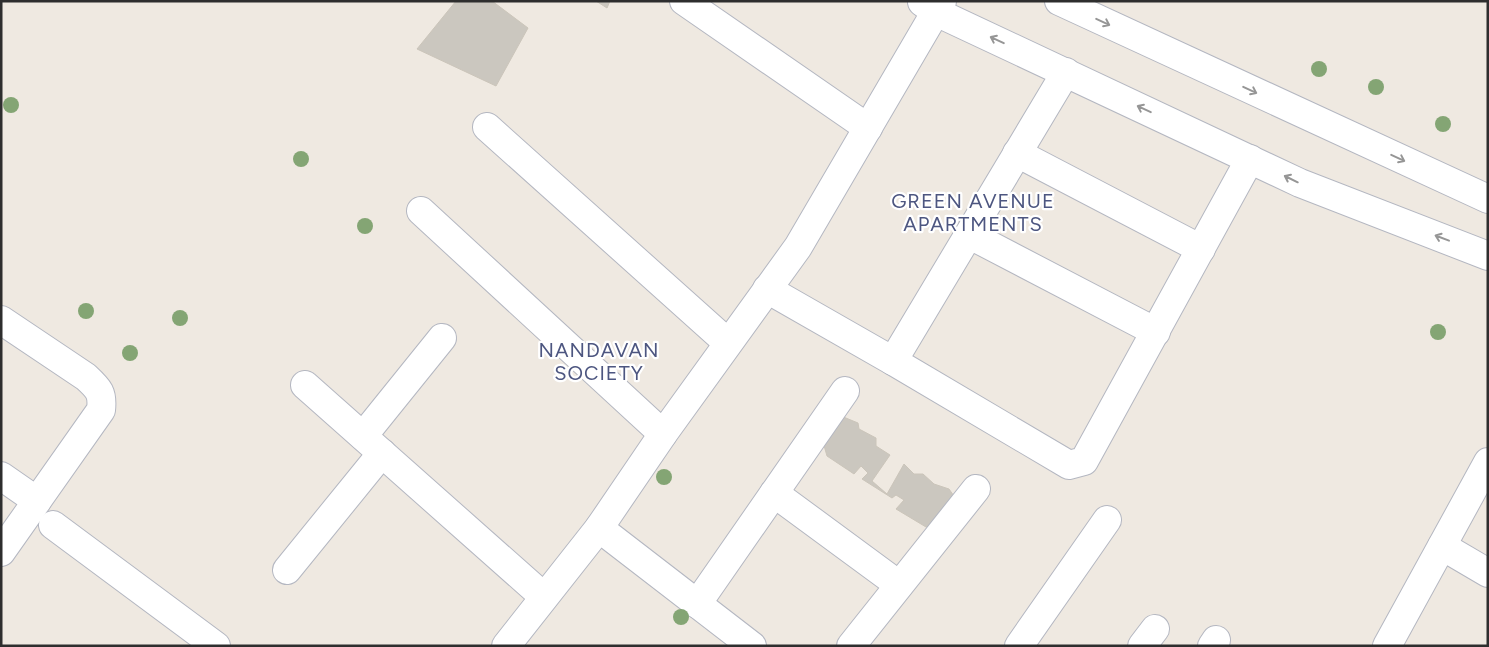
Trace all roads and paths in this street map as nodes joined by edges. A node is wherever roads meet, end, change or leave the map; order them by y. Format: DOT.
graph roads {
  1 [pos="684,1"];
  2 [pos="1059,1"];
  3 [pos="933,5"];
  4 [pos="1066,72"];
  5 [pos="487,127"];
  6 [pos="868,128"];
  7 [pos="1017,153"];
  8 [pos="1250,159"];
  9 [pos="1488,199"];
  10 [pos="421,210"];
  11 [pos="970,234"];
  12 [pos="1201,249"];
  13 [pos="1488,256"];
  14 [pos="767,290"];
  15 [pos="1,320"];
  16 [pos="1156,332"];
  17 [pos="442,338"];
  18 [pos="728,343"];
  19 [pos="893,361"];
  20 [pos="305,385"];
  21 [pos="845,391"];
  22 [pos="662,434"];
  23 [pos="372,445"];
  24 [pos="1488,462"];
  25 [pos="1,476"];
  26 [pos="976,489"];
  27 [pos="774,493"];
  28 [pos="37,501"];
  29 [pos="1107,520"];
  30 [pos="53,525"];
  31 [pos="599,528"];
  32 [pos="1442,546"];
  33 [pos="1,552"];
  34 [pos="287,570"];
  35 [pos="1488,573"];
  36 [pos="899,585"];
  37 [pos="544,597"];
  38 [pos="697,604"];
  39 [pos="216,646"];
  40 [pos="506,646"];
  41 [pos="752,646"];
  42 [pos="851,646"];
  43 [pos="1019,646"];
  44 [pos="1387,646"];
  1 -- 6 [label="street"];
  2 -- 9 [label="street, one-way"];
  4 -- 3 [label="street, one-way"];
  3 -- 6 [label="street"];
  4 -- 7 [label="street"];
  8 -- 4 [label="street, one-way"];
  5 -- 18 [label="street"];
  6 -- 14 [label="street"];
  7 -- 11 [label="street"];
  7 -- 12 [label="street"];
  8 -- 12 [label="street"];
  13 -- 8 [label="street, one-way"];
  10 -- 22 [label="street"];
  11 -- 16 [label="street"];
  11 -- 19 [label="street"];
  12 -- 16 [label="street"];
  14 -- 18 [label="street"];
  14 -- 19 [label="street"];
  15 -- 28 [label="street"];
  16 -- 19 [label="street"];
  17 -- 23 [label="street"];
  18 -- 22 [label="street"];
  20 -- 23 [label="street"];
  21 -- 27 [label="street"];
  22 -- 31 [label="street"];
  23 -- 34 [label="street"];
  23 -- 37 [label="street"];
  24 -- 32 [label="street"];
  25 -- 28 [label="street"];
  26 -- 36 [label="street"];
  27 -- 36 [label="street"];
  27 -- 38 [label="street"];
  28 -- 33 [label="street"];
  29 -- 43 [label="street"];
  30 -- 39 [label="street"];
  31 -- 37 [label="street"];
  31 -- 38 [label="street"];
  32 -- 35 [label="street"];
  32 -- 44 [label="street"];
  36 -- 42 [label="street"];
  37 -- 40 [label="street"];
  38 -- 41 [label="street"];
}
